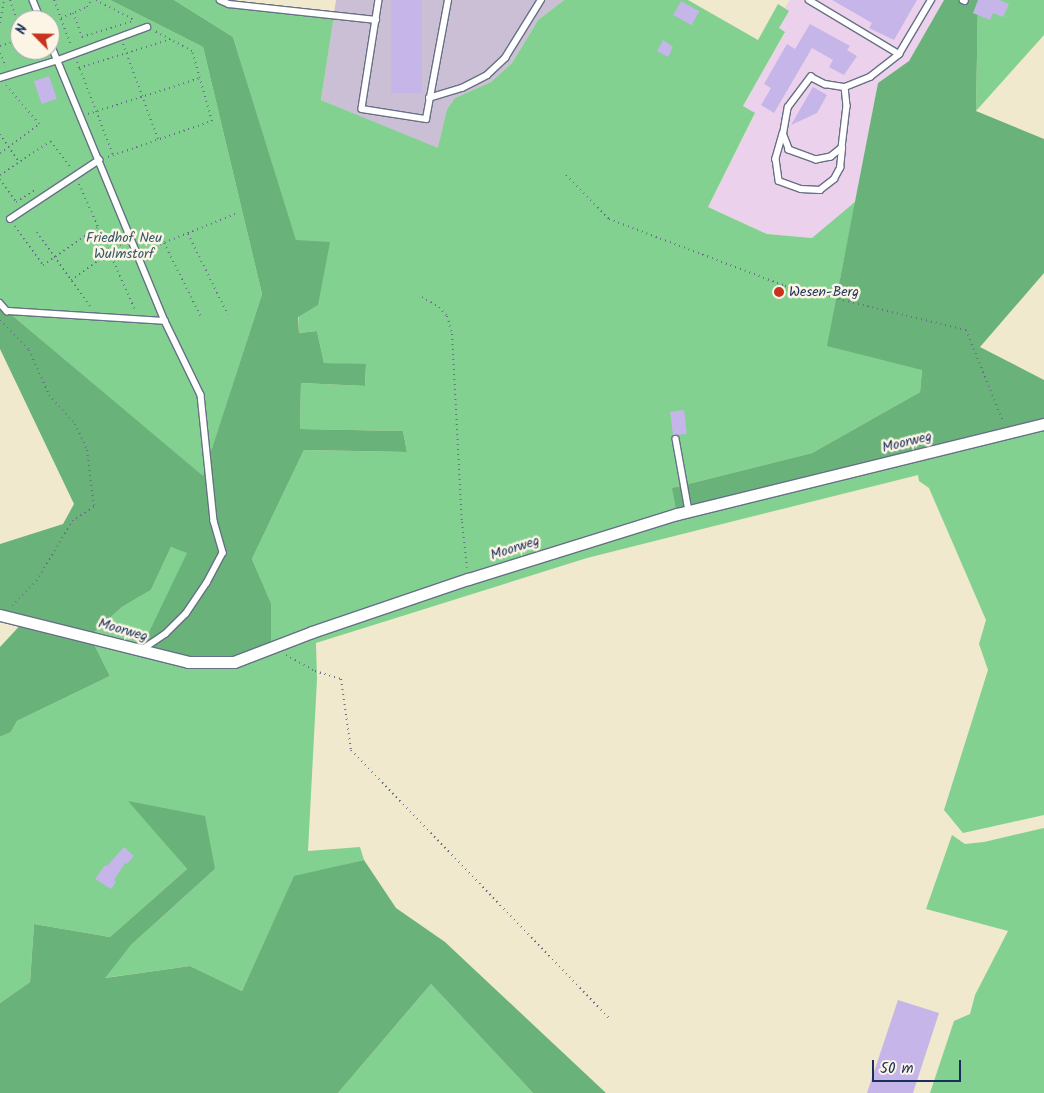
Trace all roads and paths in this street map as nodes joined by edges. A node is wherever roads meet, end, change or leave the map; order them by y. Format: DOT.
graph roads {
  1 [pos="4,0"];
  2 [pos="54,0"];
  3 [pos="91,0"];
  4 [pos="96,0"];
  5 [pos="220,0"];
  6 [pos="379,0"];
  7 [pos="448,0"];
  8 [pos="541,0"];
  9 [pos="810,0"];
  10 [pos="930,0"];
  11 [pos="73,13"];
  12 [pos="61,18"];
  13 [pos="134,20"];
  14 [pos="376,20"];
  15 [pos="0,23"];
  16 [pos="147,27"];
  17 [pos="121,37"];
  18 [pos="170,39"];
  19 [pos="0,53"];
  20 [pos="74,54"];
  21 [pos="127,54"];
  22 [pos="899,54"];
  23 [pos="60,59"];
  24 [pos="58,60"];
  25 [pos="79,68"];
  26 [pos="7,71"];
  27 [pos="200,78"];
  28 [pos="2,80"];
  29 [pos="845,87"];
  30 [pos="143,97"];
  31 [pos="429,98"];
  32 [pos="96,112"];
  33 [pos="81,117"];
  34 [pos="0,134"];
  35 [pos="783,134"];
  36 [pos="158,139"];
  37 [pos="9,146"];
  38 [pos="842,148"];
  39 [pos="0,153"];
  40 [pos="113,156"];
  41 [pos="99,160"];
  42 [pos="19,162"];
  43 [pos="71,168"];
  44 [pos="0,175"];
  45 [pos="75,175"];
  46 [pos="566,175"];
  47 [pos="0,179"];
  48 [pos="39,188"];
  49 [pos="235,214"];
  50 [pos="10,219"];
  51 [pos="98,227"];
  52 [pos="37,232"];
  53 [pos="188,234"];
  54 [pos="131,238"];
  55 [pos="164,243"];
  56 [pos="110,252"];
  57 [pos="137,254"];
  58 [pos="55,256"];
  59 [pos="71,280"];
  60 [pos="422,297"];
  61 [pos="0,303"];
  62 [pos="228,314"];
  63 [pos="98,317"];
  64 [pos="202,317"];
  65 [pos="0,320"];
  66 [pos="140,320"];
  67 [pos="165,321"];
  68 [pos="1044,424"];
  69 [pos="1007,433"];
  70 [pos="676,439"];
  71 [pos="689,511"];
  72 [pos="468,579"];
  73 [pos="1,615"];
  74 [pos="271,647"];
  75 [pos="140,651"];
  76 [pos="609,1018"];
  1 -- 15 [label="path"];
  2 -- 12 [label="path"];
  3 -- 11 [label="path"];
  4 -- 13 [label="path"];
  5 -- 14 [label="lane"];
  6 -- 14 [label="lane"];
  7 -- 31 [label="lane"];
  8 -- 31 [label="lane"];
  9 -- 22 [label="lane"];
  10 -- 22 [label="lane"];
  11 -- 12 [label="path"];
  11 -- 13 [label="path"];
  12 -- 20 [label="path"];
  13 -- 16 [label="path"];
  14 -- 31 [label="lane"];
  16 -- 17 [label="lane"];
  16 -- 18 [label="path"];
  17 -- 20 [label="lane"];
  17 -- 21 [label="path"];
  18 -- 21 [label="path"];
  18 -- 27 [label="path"];
  19 -- 26 [label="path"];
  20 -- 23 [label="lane"];
  20 -- 25 [label="path"];
  21 -- 25 [label="path"];
  21 -- 30 [label="path"];
  22 -- 29 [label="lane"];
  24 -- 28 [label="lane"];
  24 -- 33 [label="lane"];
  25 -- 32 [label="path"];
  27 -- 30 [label="path"];
  27 -- 36 [label="path"];
  28 -- 37 [label="path"];
  29 -- 35 [label="lane"];
  29 -- 38 [label="lane"];
  30 -- 32 [label="path"];
  30 -- 36 [label="path"];
  32 -- 33 [label="path"];
  32 -- 40 [label="path"];
  33 -- 41 [label="lane"];
  34 -- 37 [label="path"];
  35 -- 38 [label="lane"];
  35 -- 38 [label="lane"];
  36 -- 40 [label="path"];
  37 -- 39 [label="path"];
  37 -- 42 [label="path"];
  40 -- 41 [label="path"];
  41 -- 45 [label="lane"];
  41 -- 54 [label="lane"];
  42 -- 43 [label="path"];
  42 -- 44 [label="path"];
  45 -- 50 [label="lane"];
  45 -- 51 [label="path"];
  46 -- 69 [label="path"];
  47 -- 48 [label="path"];
  49 -- 53 [label="path"];
  50 -- 58 [label="path"];
  51 -- 56 [label="path"];
  51 -- 58 [label="path"];
  52 -- 58 [label="path"];
  53 -- 55 [label="path"];
  53 -- 62 [label="path"];
  54 -- 56 [label="path"];
  54 -- 57 [label="lane"];
  55 -- 57 [label="path"];
  55 -- 64 [label="path"];
  56 -- 59 [label="path"];
  56 -- 66 [label="path"];
  57 -- 67 [label="lane"];
  58 -- 59 [label="path"];
  59 -- 63 [label="path"];
  60 -- 72 [label="path"];
  61 -- 63 [label="lane"];
  63 -- 66 [label="lane"];
  65 -- 73 [label="path"];
  66 -- 67 [label="lane"];
  67 -- 75 [label="lane"];
  68 -- 69 [label="street, Moorweg"];
  69 -- 71 [label="street, Moorweg"];
  70 -- 71 [label="lane"];
  71 -- 72 [label="street, Moorweg"];
  72 -- 74 [label="street, Moorweg"];
  73 -- 75 [label="street, Moorweg"];
  74 -- 75 [label="street, Moorweg"];
  74 -- 76 [label="path"];
}
